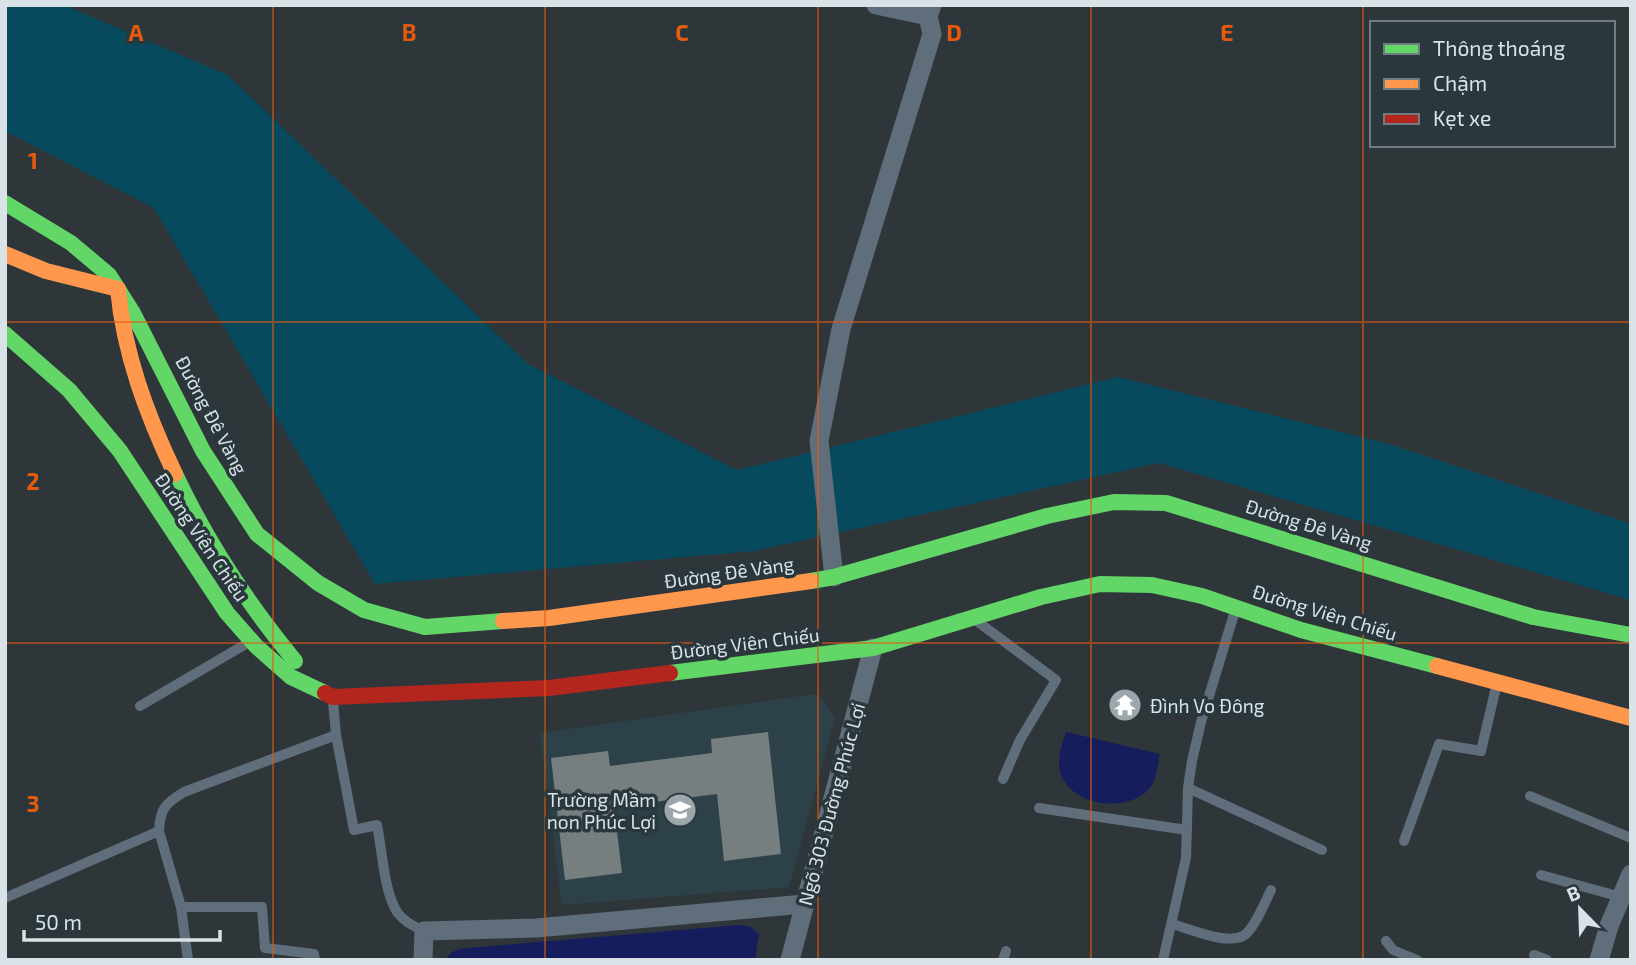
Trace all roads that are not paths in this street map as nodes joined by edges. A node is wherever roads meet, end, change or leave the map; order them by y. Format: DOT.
graph roads {
  1 [pos="876,5"];
  2 [pos="930,10"];
  3 [pos="5,203"];
  4 [pos="5,254"];
  5 [pos="118,289"];
  6 [pos="5,334"];
  7 [pos="834,578"];
  8 [pos="1237,607"];
  9 [pos="972,618"];
  10 [pos="1631,635"];
  11 [pos="251,641"];
  12 [pos="873,648"];
  13 [pos="1497,683"];
  14 [pos="333,697"];
  15 [pos="140,706"];
  16 [pos="1631,718"];
  17 [pos="336,735"];
  18 [pos="1003,779"];
  19 [pos="1188,788"];
  20 [pos="1530,796"];
  21 [pos="1039,808"];
  22 [pos="1187,830"];
  23 [pos="159,831"];
  24 [pos="1631,838"];
  25 [pos="1404,841"];
  26 [pos="1322,850"];
  27 [pos="1631,874"];
  28 [pos="1541,875"];
  29 [pos="1271,890"];
  30 [pos="5,898"];
  31 [pos="1621,898"];
  32 [pos="805,904"];
  33 [pos="181,907"];
  34 [pos="1172,924"];
  35 [pos="424,931"];
  36 [pos="1386,941"];
  37 [pos="1534,955"];
  38 [pos="793,959"];
  39 [pos="188,960"];
  40 [pos="314,960"];
  41 [pos="423,960"];
  42 [pos="1163,960"];
  43 [pos="1417,960"];
  44 [pos="1546,960"];
  45 [pos="1599,960"];
  1 -- 2 [label="street"];
  2 -- 7 [label="street"];
  3 -- 5 [label="main road, Đường Đê Vàng"];
  4 -- 5 [label="main road"];
  5 -- 7 [label="main road, Đường Đê Vàng"];
  5 -- 14 [label="main road"];
  6 -- 11 [label="main road, Đường Viên Chiếu"];
  7 -- 10 [label="main road, Đường Đê Vàng"];
  8 -- 9 [label="main road, Đường Viên Chiếu"];
  8 -- 13 [label="main road, Đường Viên Chiếu"];
  8 -- 19 [label="lane"];
  9 -- 12 [label="main road, Đường Viên Chiếu"];
  9 -- 18 [label="lane"];
  11 -- 14 [label="main road, Đường Viên Chiếu"];
  11 -- 15 [label="lane"];
  12 -- 14 [label="main road, Đường Viên Chiếu"];
  12 -- 32 [label="street, Ngõ 303 Đường Phúc Lợi"];
  13 -- 16 [label="main road, Đường Viên Chiếu"];
  13 -- 25 [label="lane"];
  14 -- 17 [label="lane"];
  17 -- 23 [label="lane"];
  17 -- 35 [label="lane"];
  19 -- 22 [label="lane"];
  19 -- 26 [label="lane"];
  20 -- 24 [label="lane"];
  21 -- 22 [label="lane"];
  22 -- 34 [label="lane"];
  23 -- 30 [label="lane"];
  23 -- 33 [label="lane"];
  27 -- 31 [label="street"];
  28 -- 31 [label="lane"];
  29 -- 34 [label="lane"];
  31 -- 45 [label="street"];
  32 -- 35 [label="street"];
  32 -- 38 [label="street, Ngõ 303 Đường Phúc Lợi"];
  33 -- 39 [label="lane"];
  33 -- 40 [label="lane"];
  34 -- 42 [label="lane"];
  35 -- 41 [label="street"];
  36 -- 43 [label="lane"];
  37 -- 44 [label="lane"];
}
